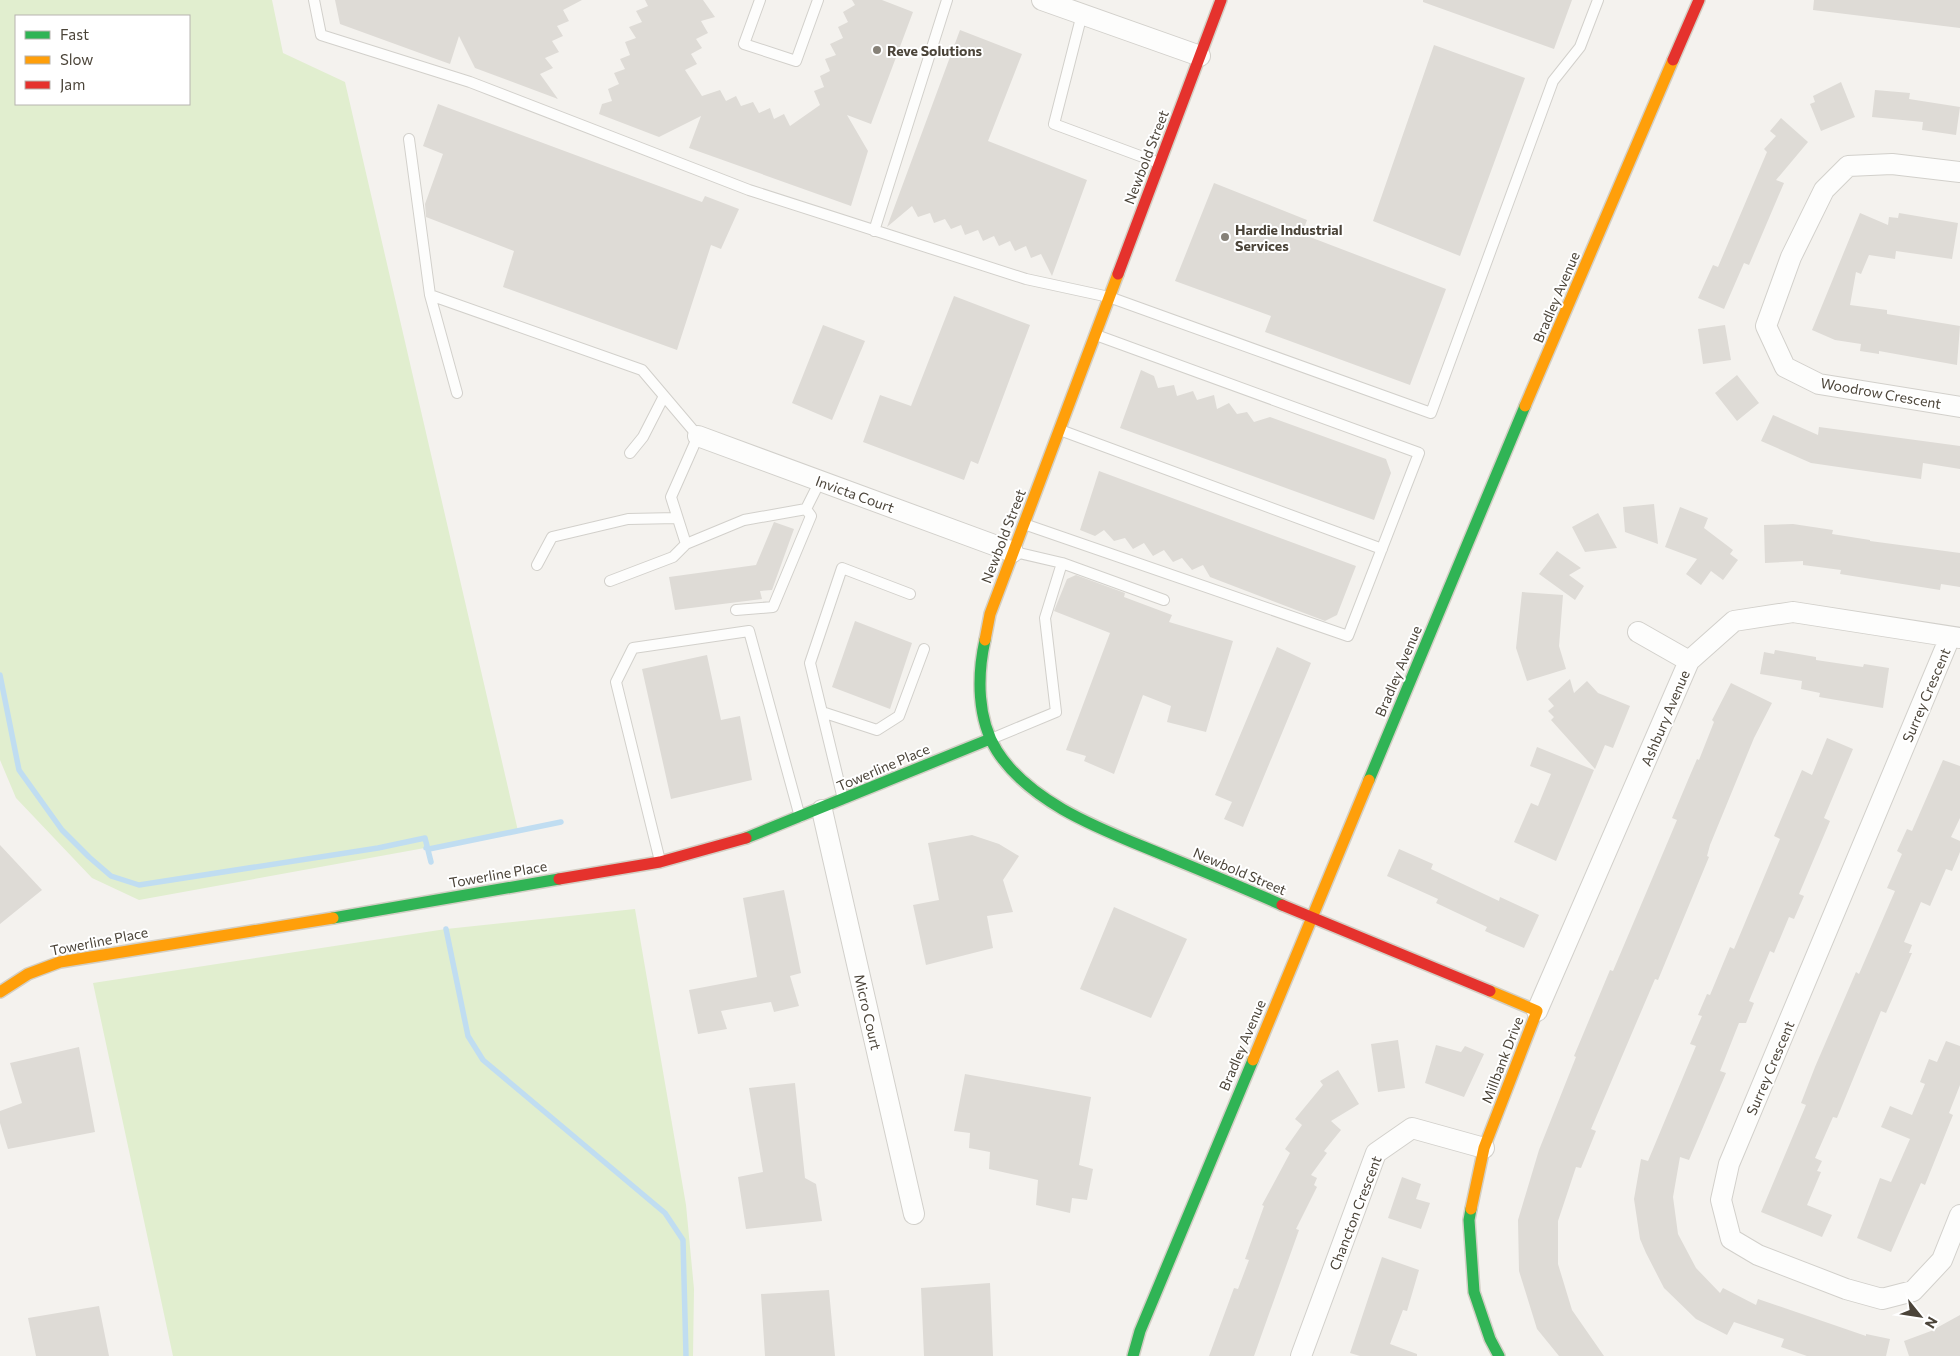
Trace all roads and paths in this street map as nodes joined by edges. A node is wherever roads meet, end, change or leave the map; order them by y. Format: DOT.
graph roads {
  1 [pos="314,0"];
  2 [pos="760,0"];
  3 [pos="818,0"];
  4 [pos="947,0"];
  5 [pos="1042,0"];
  6 [pos="1221,0"];
  7 [pos="1598,0"];
  8 [pos="1699,0"];
  9 [pos="1082,14"];
  10 [pos="1200,56"];
  11 [pos="409,139"];
  12 [pos="1160,163"];
  13 [pos="1960,172"];
  14 [pos="874,230"];
  15 [pos="430,295"];
  16 [pos="1109,297"];
  17 [pos="1095,335"];
  18 [pos="457,393"];
  19 [pos="664,396"];
  20 [pos="1960,407"];
  21 [pos="1059,430"];
  22 [pos="698,436"];
  23 [pos="630,453"];
  24 [pos="820,481"];
  25 [pos="806,509"];
  26 [pos="678,518"];
  27 [pos="1024,524"];
  28 [pos="686,544"];
  29 [pos="1382,549"];
  30 [pos="1013,552"];
  31 [pos="1062,562"];
  32 [pos="537,566"];
  33 [pos="610,581"];
  34 [pos="910,594"];
  35 [pos="1164,600"];
  36 [pos="736,610"];
  37 [pos="1638,632"];
  38 [pos="1955,638"];
  39 [pos="924,649"];
  40 [pos="1689,661"];
  41 [pos="822,712"];
  42 [pos="990,739"];
  43 [pos="844,800"];
  44 [pos="822,810"];
  45 [pos="800,818"];
  46 [pos="660,862"];
  47 [pos="1312,917"];
  48 [pos="0,992"];
  49 [pos="1537,1011"];
  50 [pos="1484,1148"];
  51 [pos="914,1214"];
  52 [pos="1960,1215"];
  53 [pos="1133,1356"];
  54 [pos="1301,1356"];
  55 [pos="1500,1356"];
  1 -- 14 [label="lane"];
  2 -- 3 [label="lane"];
  4 -- 14 [label="lane"];
  5 -- 9 [label="street"];
  6 -- 10 [label="street, Newbold Street"];
  7 -- 16 [label="lane"];
  8 -- 47 [label="street, Bradley Avenue"];
  9 -- 10 [label="street"];
  9 -- 12 [label="lane"];
  10 -- 12 [label="street, Newbold Street"];
  11 -- 15 [label="lane"];
  12 -- 16 [label="street, Newbold Street"];
  13 -- 20 [label="street, Woodrow Crescent"];
  14 -- 16 [label="lane"];
  15 -- 18 [label="lane"];
  15 -- 19 [label="lane"];
  16 -- 17 [label="street, Newbold Street"];
  17 -- 21 [label="street, Newbold Street"];
  17 -- 29 [label="lane"];
  19 -- 22 [label="lane"];
  19 -- 23 [label="lane"];
  21 -- 27 [label="street, Newbold Street"];
  21 -- 29 [label="lane"];
  22 -- 24 [label="street, Invicta Court"];
  22 -- 26 [label="lane"];
  24 -- 25 [label="lane"];
  24 -- 30 [label="street, Invicta Court"];
  25 -- 28 [label="lane"];
  25 -- 36 [label="lane"];
  26 -- 28 [label="lane"];
  26 -- 32 [label="lane"];
  27 -- 29 [label="lane"];
  27 -- 30 [label="street, Newbold Street"];
  28 -- 33 [label="lane"];
  30 -- 31 [label="lane"];
  30 -- 42 [label="street, Newbold Street"];
  31 -- 35 [label="lane"];
  31 -- 42 [label="lane"];
  34 -- 41 [label="lane"];
  37 -- 40 [label="street"];
  38 -- 40 [label="street, Ashbury Avenue"];
  38 -- 52 [label="street, Surrey Crescent"];
  39 -- 41 [label="lane"];
  40 -- 49 [label="street, Ashbury Avenue"];
  41 -- 43 [label="lane"];
  42 -- 43 [label="street, Towerline Place"];
  42 -- 47 [label="street, Newbold Street"];
  43 -- 44 [label="street, Towerline Place"];
  44 -- 45 [label="street, Towerline Place"];
  44 -- 51 [label="street, Micro Court"];
  45 -- 46 [label="street, Towerline Place"];
  45 -- 46 [label="lane"];
  46 -- 48 [label="street, Towerline Place"];
  47 -- 49 [label="street, Millbank Drive"];
  47 -- 53 [label="street, Bradley Avenue"];
  49 -- 50 [label="street, Millbank Drive"];
  50 -- 54 [label="street, Chancton Crescent"];
  50 -- 55 [label="street, Millbank Drive"];
}
